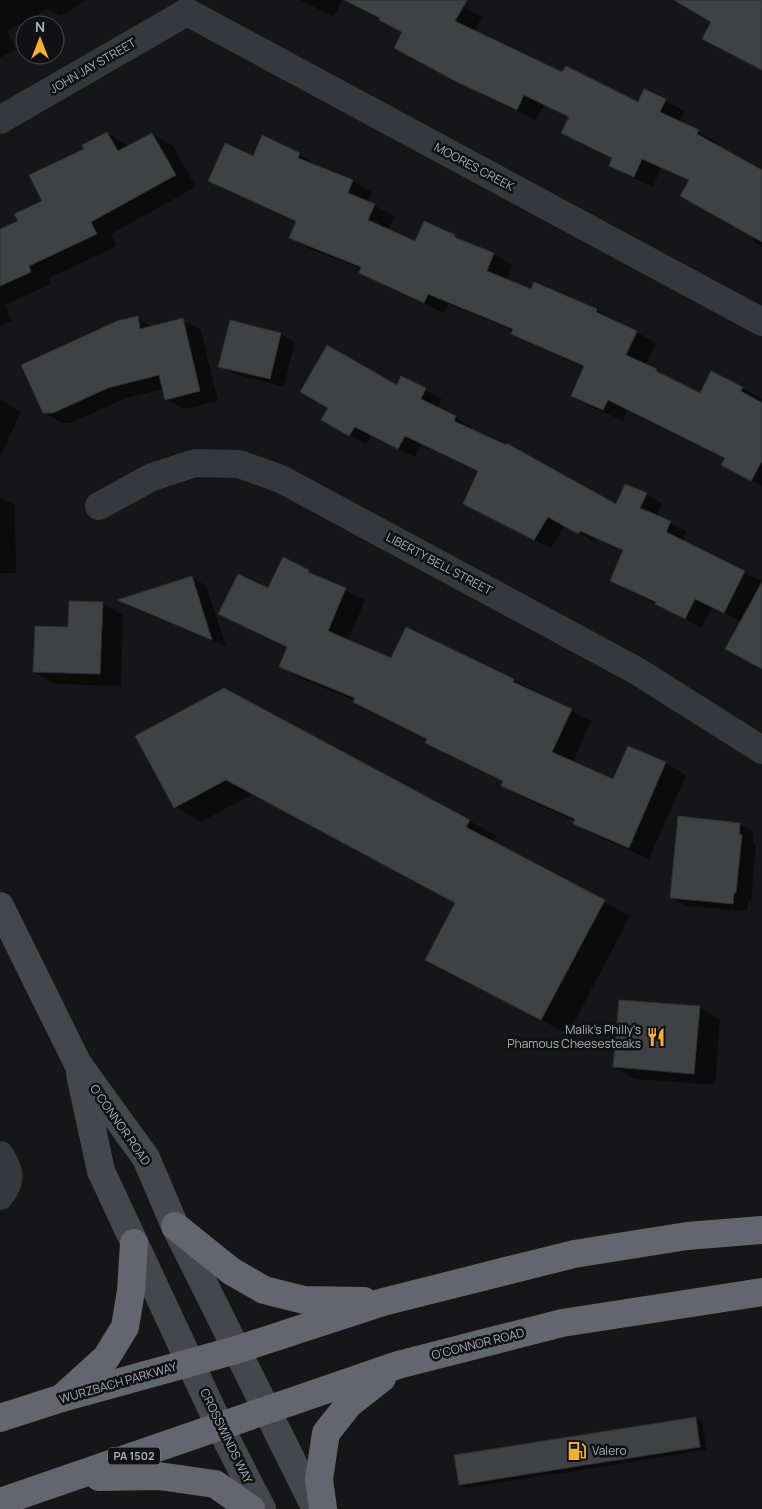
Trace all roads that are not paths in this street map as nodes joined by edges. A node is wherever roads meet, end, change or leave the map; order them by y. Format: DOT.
graph roads {
  1 [pos="187,12"];
  2 [pos="0,120"];
  3 [pos="762,322"];
  4 [pos="99,506"];
  5 [pos="762,750"];
  6 [pos="0,906"];
  7 [pos="78,1064"];
  8 [pos="0,1155"];
  9 [pos="0,1196"];
  10 [pos="175,1226"];
  11 [pos="762,1230"];
  12 [pos="134,1243"];
  13 [pos="762,1292"];
  14 [pos="383,1302"];
  15 [pos="236,1350"];
  16 [pos="191,1362"];
  17 [pos="398,1365"];
  18 [pos="62,1398"];
  19 [pos="268,1410"];
  20 [pos="0,1418"];
  21 [pos="220,1427"];
  22 [pos="72,1477"];
  23 [pos="0,1502"];
  24 [pos="251,1509"];
  25 [pos="262,1509"];
  26 [pos="316,1509"];
  27 [pos="323,1509"];
  1 -- 2 [label="street, JOHN JAY STREET"];
  1 -- 3 [label="street, MOORES CREEK"];
  4 -- 5 [label="street, LIBERTY BELL STREET"];
  6 -- 7 [label="main road, O'CONNOR ROAD"];
  7 -- 10 [label="main road, O'CONNOR ROAD"];
  7 -- 12 [label="main road, O'CONNOR ROAD"];
  8 -- 9 [label="street"];
  10 -- 14 [label="highway"];
  10 -- 15 [label="main road, O'CONNOR ROAD"];
  11 -- 14 [label="highway"];
  12 -- 16 [label="main road, O'CONNOR ROAD"];
  12 -- 18 [label="highway"];
  13 -- 17 [label="highway, O'CONNOR ROAD"];
  14 -- 15 [label="highway"];
  15 -- 16 [label="highway, WURZBACH PARKWAY"];
  15 -- 19 [label="main road, O'CONNOR ROAD"];
  16 -- 18 [label="highway, WURZBACH PARKWAY"];
  16 -- 21 [label="main road, CROSSWINDS WAY"];
  17 -- 19 [label="highway, O'CONNOR ROAD"];
  17 -- 27 [label="highway"];
  18 -- 20 [label="highway, WURZBACH PARKWAY"];
  19 -- 21 [label="highway, PA 1502"];
  19 -- 26 [label="main road"];
  21 -- 22 [label="highway, PA 1502"];
  21 -- 25 [label="main road, CROSSWINDS WAY"];
  22 -- 23 [label="highway, PA 1502"];
  22 -- 24 [label="highway"];
}
